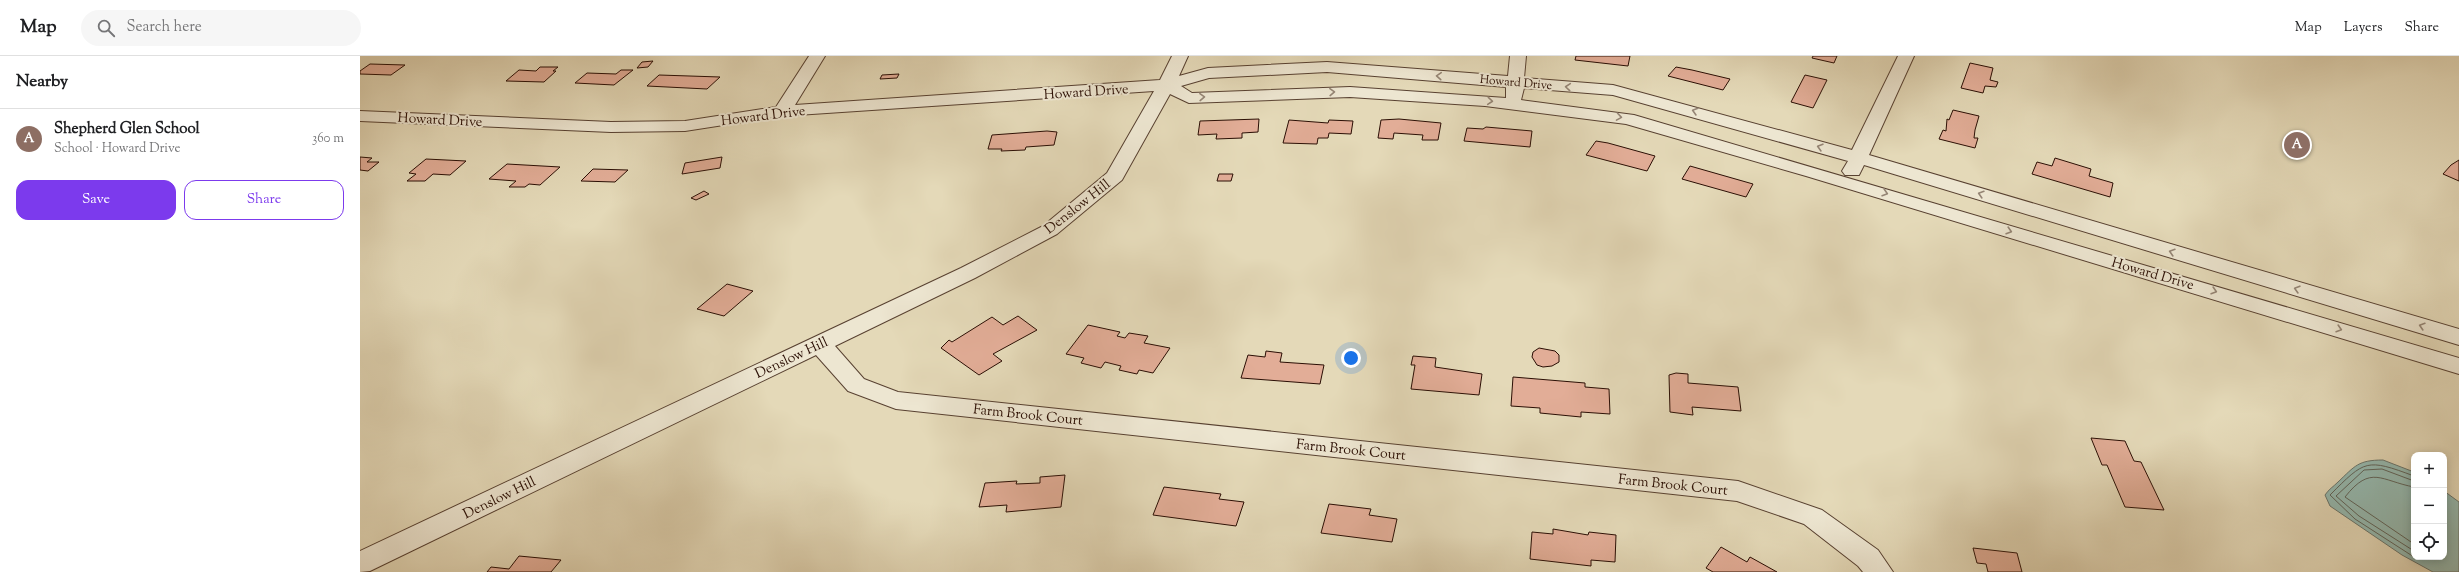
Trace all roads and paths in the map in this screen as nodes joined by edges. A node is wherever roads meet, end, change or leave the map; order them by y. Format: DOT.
graph roads {
  1 [pos="817,56"];
  2 [pos="1180,56"];
  3 [pos="1518,56"];
  4 [pos="1906,56"];
  5 [pos="1515,82"];
  6 [pos="1166,85"];
  7 [pos="1514,104"];
  8 [pos="782,111"];
  9 [pos="360,116"];
  10 [pos="1858,158"];
  11 [pos="1847,182"];
  12 [pos="2459,337"];
  13 [pos="819,343"];
  14 [pos="2459,366"];
  15 [pos="360,563"];
  16 [pos="1879,572"];
  1 -- 8 [label="street"];
  2 -- 6 [label="street, Denslow Hill"];
  3 -- 5 [label="street"];
  4 -- 10 [label="street"];
  5 -- 6 [label="street, Howard Drive, one-way"];
  5 -- 7 [label="street"];
  10 -- 5 [label="street, Howard Drive, one-way"];
  6 -- 7 [label="street, Howard Drive, one-way"];
  6 -- 8 [label="street, Howard Drive"];
  6 -- 13 [label="street, Denslow Hill"];
  7 -- 11 [label="street, Howard Drive, one-way"];
  8 -- 9 [label="street, Howard Drive"];
  10 -- 11 [label="street"];
  12 -- 10 [label="street, Howard Drive, one-way"];
  11 -- 14 [label="street, Howard Drive, one-way"];
  13 -- 15 [label="street, Denslow Hill"];
  13 -- 16 [label="street, Farm Brook Court"];
}
